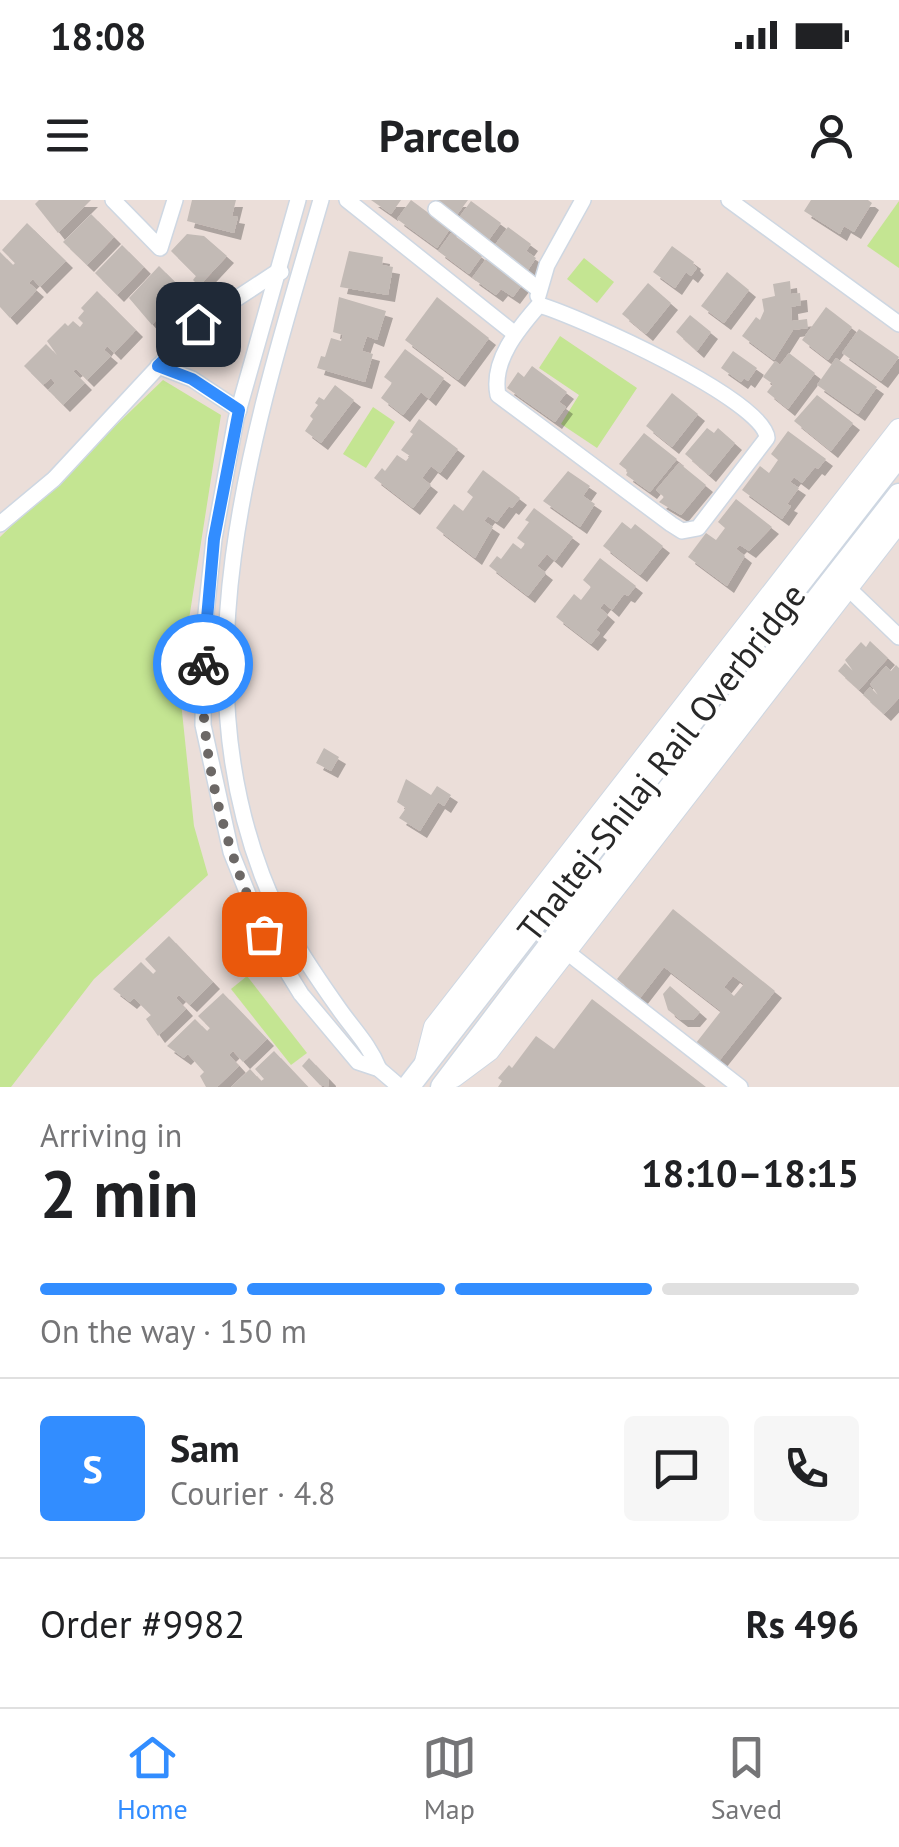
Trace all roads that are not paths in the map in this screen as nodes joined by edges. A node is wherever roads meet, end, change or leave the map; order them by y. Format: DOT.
graph roads {
  1 [pos="113,200"];
  2 [pos="176,200"];
  3 [pos="298,200"];
  4 [pos="321,200"];
  5 [pos="347,200"];
  6 [pos="583,200"];
  7 [pos="729,200"];
  8 [pos="436,209"];
  9 [pos="277,272"];
  10 [pos="299,276"];
  11 [pos="538,297"];
  12 [pos="899,324"];
  13 [pos="514,334"];
  14 [pos="158,366"];
  15 [pos="239,410"];
  16 [pos="899,429"];
  17 [pos="899,456"];
  18 [pos="899,495"];
  19 [pos="899,522"];
  20 [pos="0,524"];
  21 [pos="849,589"];
  22 [pos="899,637"];
  23 [pos="566,952"];
  24 [pos="379,1069"];
  25 [pos="416,1078"];
  26 [pos="443,1085"];
  27 [pos="400,1087"];
  28 [pos="740,1087"];
  1 -- 2 [label="street"];
  3 -- 9 [label="street"];
  4 -- 10 [label="street"];
  5 -- 13 [label="street"];
  6 -- 11 [label="street"];
  7 -- 12 [label="street"];
  8 -- 11 [label="street"];
  9 -- 10 [label="street"];
  9 -- 14 [label="street"];
  9 -- 15 [label="street"];
  10 -- 24 [label="street"];
  11 -- 13 [label="street"];
  11 -- 13 [label="street"];
  14 -- 15 [label="street"];
  14 -- 20 [label="street"];
  15 -- 24 [label="street"];
  16 -- 25 [label="street"];
  17 -- 25 [label="main road, Thaltej-Shilaj Rail Overbridge"];
  18 -- 26 [label="main road, Thaltej-Shilaj Rail Overbridge"];
  19 -- 21 [label="street"];
  21 -- 22 [label="street"];
  21 -- 23 [label="street"];
  23 -- 26 [label="street"];
  23 -- 28 [label="street"];
  24 -- 27 [label="street"];
}
